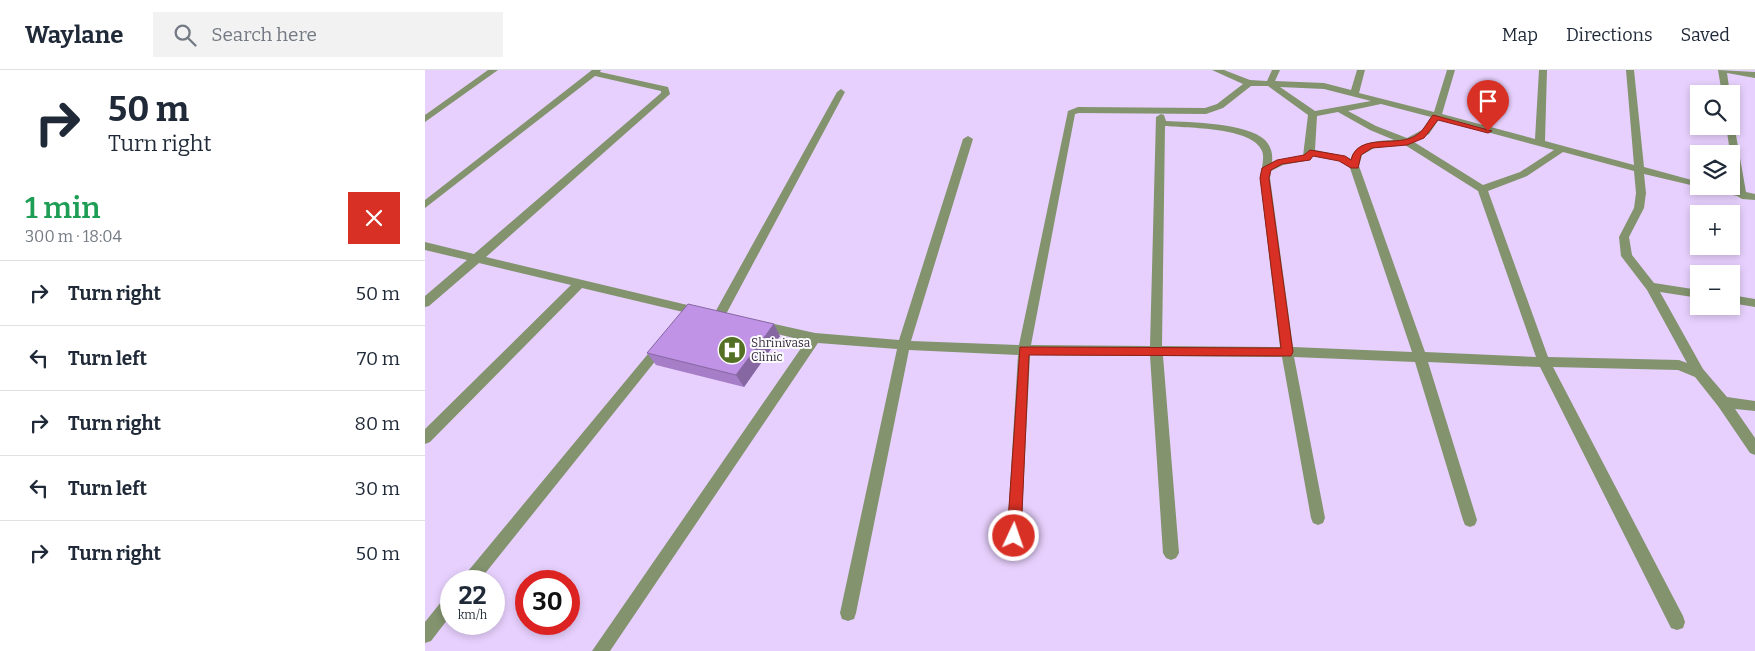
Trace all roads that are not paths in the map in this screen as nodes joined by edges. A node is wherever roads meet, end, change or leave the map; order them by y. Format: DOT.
graph roads {
  1 [pos="494,70"];
  2 [pos="1216,70"];
  3 [pos="1276,70"];
  4 [pos="1361,70"];
  5 [pos="1451,70"];
  6 [pos="1543,70"];
  7 [pos="1630,70"];
  8 [pos="1724,70"];
  9 [pos="596,72"];
  10 [pos="1755,75"];
  11 [pos="1249,83"];
  12 [pos="1270,84"];
  13 [pos="1725,85"];
  14 [pos="841,92"];
  15 [pos="1354,95"];
  16 [pos="1382,102"];
  17 [pos="1161,110"];
  18 [pos="1340,110"];
  19 [pos="1313,114"];
  20 [pos="1436,117"];
  21 [pos="425,119"];
  22 [pos="1161,123"];
  23 [pos="1732,135"];
  24 [pos="968,139"];
  25 [pos="1407,142"];
  26 [pos="1540,144"];
  27 [pos="1560,150"];
  28 [pos="1310,152"];
  29 [pos="1354,166"];
  30 [pos="1267,168"];
  31 [pos="1637,170"];
  32 [pos="1690,183"];
  33 [pos="1482,188"];
  34 [pos="1738,195"];
  35 [pos="1742,196"];
  36 [pos="1755,197"];
  37 [pos="425,205"];
  38 [pos="425,246"];
  39 [pos="476,259"];
  40 [pos="579,284"];
  41 [pos="1651,287"];
  42 [pos="1690,293"];
  43 [pos="1740,300"];
  44 [pos="425,303"];
  45 [pos="1755,303"];
  46 [pos="692,310"];
  47 [pos="748,323"];
  48 [pos="815,338"];
  49 [pos="904,345"];
  50 [pos="1023,350"];
  51 [pos="1156,352"];
  52 [pos="1287,352"];
  53 [pos="1420,357"];
  54 [pos="1544,362"];
  55 [pos="1699,373"];
  56 [pos="1723,402"];
  57 [pos="1755,406"];
  58 [pos="425,438"];
  59 [pos="1755,450"];
  60 [pos="1318,518"];
  61 [pos="1470,520"];
  62 [pos="1014,536"];
  63 [pos="1171,553"];
  64 [pos="478,570"];
  65 [pos="848,613"];
  66 [pos="440,617"];
  67 [pos="1677,622"];
  68 [pos="425,635"];
  69 [pos="599,651"];
  1 -- 21 [label="street"];
  2 -- 11 [label="street"];
  3 -- 12 [label="street"];
  4 -- 15 [label="street"];
  5 -- 20 [label="street"];
  6 -- 26 [label="street"];
  7 -- 31 [label="street"];
  8 -- 10 [label="street"];
  8 -- 13 [label="street"];
  9 -- 37 [label="street"];
  9 -- 39 [label="street"];
  11 -- 12 [label="street"];
  11 -- 17 [label="street"];
  12 -- 15 [label="street"];
  12 -- 19 [label="street"];
  14 -- 46 [label="street"];
  15 -- 16 [label="street"];
  16 -- 18 [label="street"];
  16 -- 20 [label="street"];
  17 -- 22 [label="street"];
  17 -- 50 [label="street"];
  18 -- 19 [label="street"];
  18 -- 25 [label="street"];
  19 -- 28 [label="street"];
  20 -- 25 [label="street"];
  20 -- 26 [label="street"];
  22 -- 30 [label="street"];
  22 -- 51 [label="street"];
  23 -- 35 [label="street"];
  24 -- 49 [label="street"];
  25 -- 29 [label="street"];
  25 -- 33 [label="street"];
  26 -- 27 [label="street"];
  27 -- 31 [label="street"];
  27 -- 33 [label="street"];
  28 -- 29 [label="street"];
  28 -- 30 [label="street"];
  29 -- 53 [label="street"];
  30 -- 52 [label="street"];
  31 -- 32 [label="street"];
  31 -- 41 [label="street"];
  33 -- 54 [label="street"];
  34 -- 35 [label="street"];
  35 -- 36 [label="street"];
  38 -- 39 [label="street"];
  39 -- 40 [label="street"];
  39 -- 44 [label="street"];
  40 -- 46 [label="street"];
  40 -- 58 [label="street"];
  41 -- 42 [label="street"];
  41 -- 55 [label="street"];
  43 -- 45 [label="street"];
  46 -- 64 [label="street"];
  47 -- 48 [label="street"];
  48 -- 49 [label="street"];
  48 -- 69 [label="street"];
  49 -- 50 [label="street"];
  49 -- 65 [label="street"];
  50 -- 51 [label="street"];
  50 -- 62 [label="street"];
  51 -- 52 [label="street"];
  51 -- 63 [label="street"];
  52 -- 53 [label="street"];
  52 -- 60 [label="street"];
  53 -- 54 [label="street"];
  53 -- 61 [label="street"];
  54 -- 55 [label="street"];
  54 -- 67 [label="street"];
  55 -- 56 [label="street"];
  56 -- 57 [label="street"];
  56 -- 59 [label="street"];
  66 -- 68 [label="street"];
}
